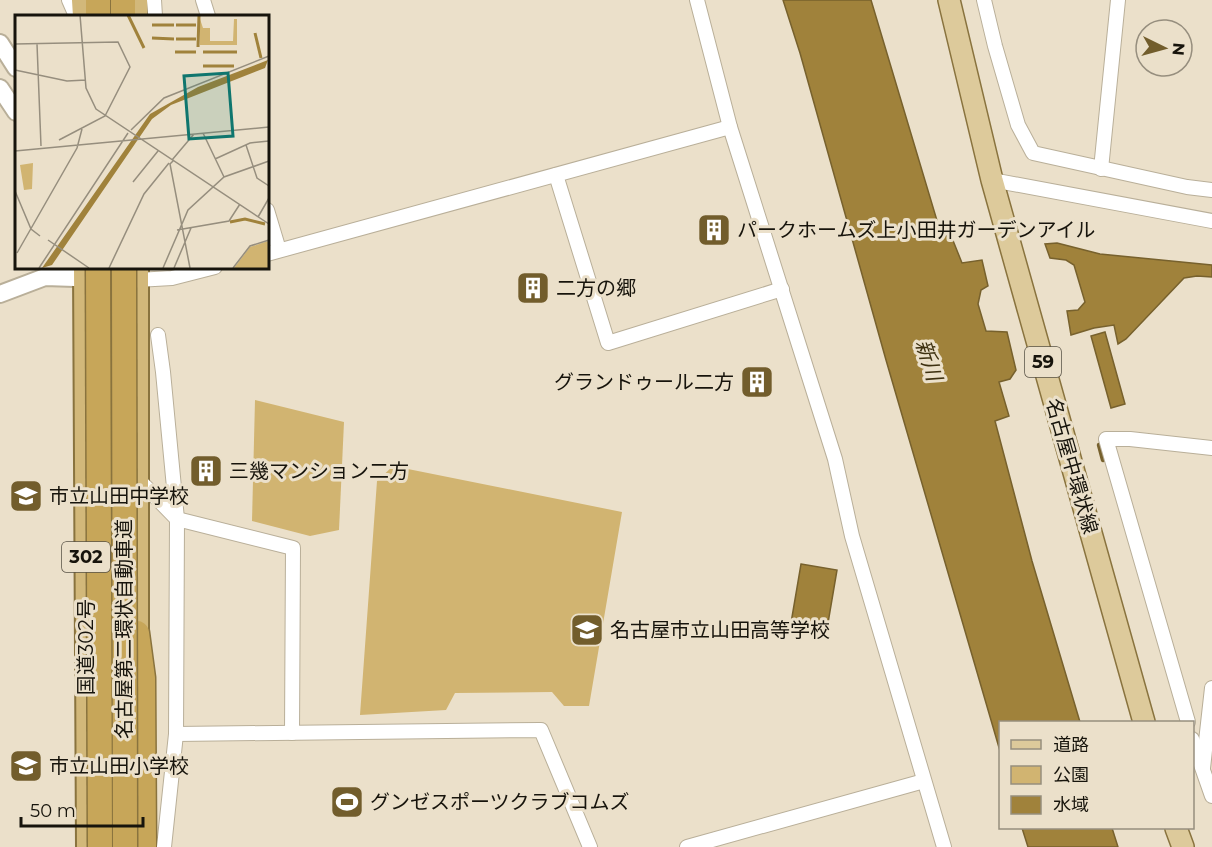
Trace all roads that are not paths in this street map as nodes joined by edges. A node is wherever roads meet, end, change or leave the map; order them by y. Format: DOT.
graph roads {
  1 [pos="69,0"];
  2 [pos="697,0"];
  3 [pos="948,0"];
  4 [pos="984,0"];
  5 [pos="1118,0"];
  6 [pos="76,15"];
  7 [pos="0,43"];
  8 [pos="15,66"];
  9 [pos="0,88"];
  10 [pos="15,110"];
  11 [pos="730,128"];
  12 [pos="1101,169"];
  13 [pos="556,175"];
  14 [pos="992,180"];
  15 [pos="1212,190"];
  16 [pos="268,217"];
  17 [pos="1212,221"];
  18 [pos="273,252"];
  19 [pos="211,268"];
  20 [pos="90,271"];
  21 [pos="132,271"];
  22 [pos="782,289"];
  23 [pos="0,294"];
  24 [pos="158,335"];
  25 [pos="1212,448"];
  26 [pos="137,478"];
  27 [pos="177,519"];
  28 [pos="137,633"];
  29 [pos="1212,688"];
  30 [pos="1143,721"];
  31 [pos="1187,721"];
  32 [pos="292,733"];
  33 [pos="176,734"];
  34 [pos="1194,744"];
  35 [pos="1203,768"];
  36 [pos="924,781"];
  37 [pos="1212,796"];
  38 [pos="1176,829"];
  39 [pos="88,847"];
  40 [pos="100,847"];
  41 [pos="125,847"];
  42 [pos="138,847"];
  43 [pos="144,847"];
  44 [pos="164,847"];
  45 [pos="590,847"];
  46 [pos="687,847"];
  47 [pos="944,847"];
  48 [pos="1183,847"];
  1 -- 6 [label="street"];
  2 -- 11 [label="street"];
  3 -- 14 [label="main road, 名古屋中環状線 / 59"];
  4 -- 12 [label="street"];
  5 -- 12 [label="street"];
  7 -- 8 [label="street"];
  9 -- 10 [label="street"];
  11 -- 13 [label="street"];
  11 -- 22 [label="street"];
  12 -- 15 [label="street"];
  13 -- 18 [label="street"];
  13 -- 22 [label="street"];
  14 -- 17 [label="street"];
  14 -- 30 [label="main road, 名古屋中環状線 / 59"];
  16 -- 18 [label="street"];
  19 -- 21 [label="street"];
  20 -- 21 [label="street"];
  20 -- 23 [label="street"];
  20 -- 39 [label="highway, 国道302号 / 302"];
  20 -- 40 [label="highway, 名古屋第二環状自動車道, bridge"];
  21 -- 26 [label="highway, 302"];
  21 -- 41 [label="highway, 名古屋第二環状自動車道, bridge"];
  22 -- 36 [label="street"];
  24 -- 27 [label="street"];
  25 -- 31 [label="street"];
  26 -- 27 [label="street"];
  26 -- 28 [label="highway, 302"];
  27 -- 32 [label="street"];
  27 -- 33 [label="street"];
  28 -- 42 [label="highway, 302"];
  28 -- 43 [label="highway"];
  29 -- 35 [label="street"];
  32 -- 33 [label="street"];
  32 -- 45 [label="street"];
  33 -- 44 [label="street"];
  34 -- 35 [label="street"];
  35 -- 37 [label="street"];
  36 -- 46 [label="street"];
  36 -- 47 [label="street"];
  38 -- 48 [label="main road"];
}
